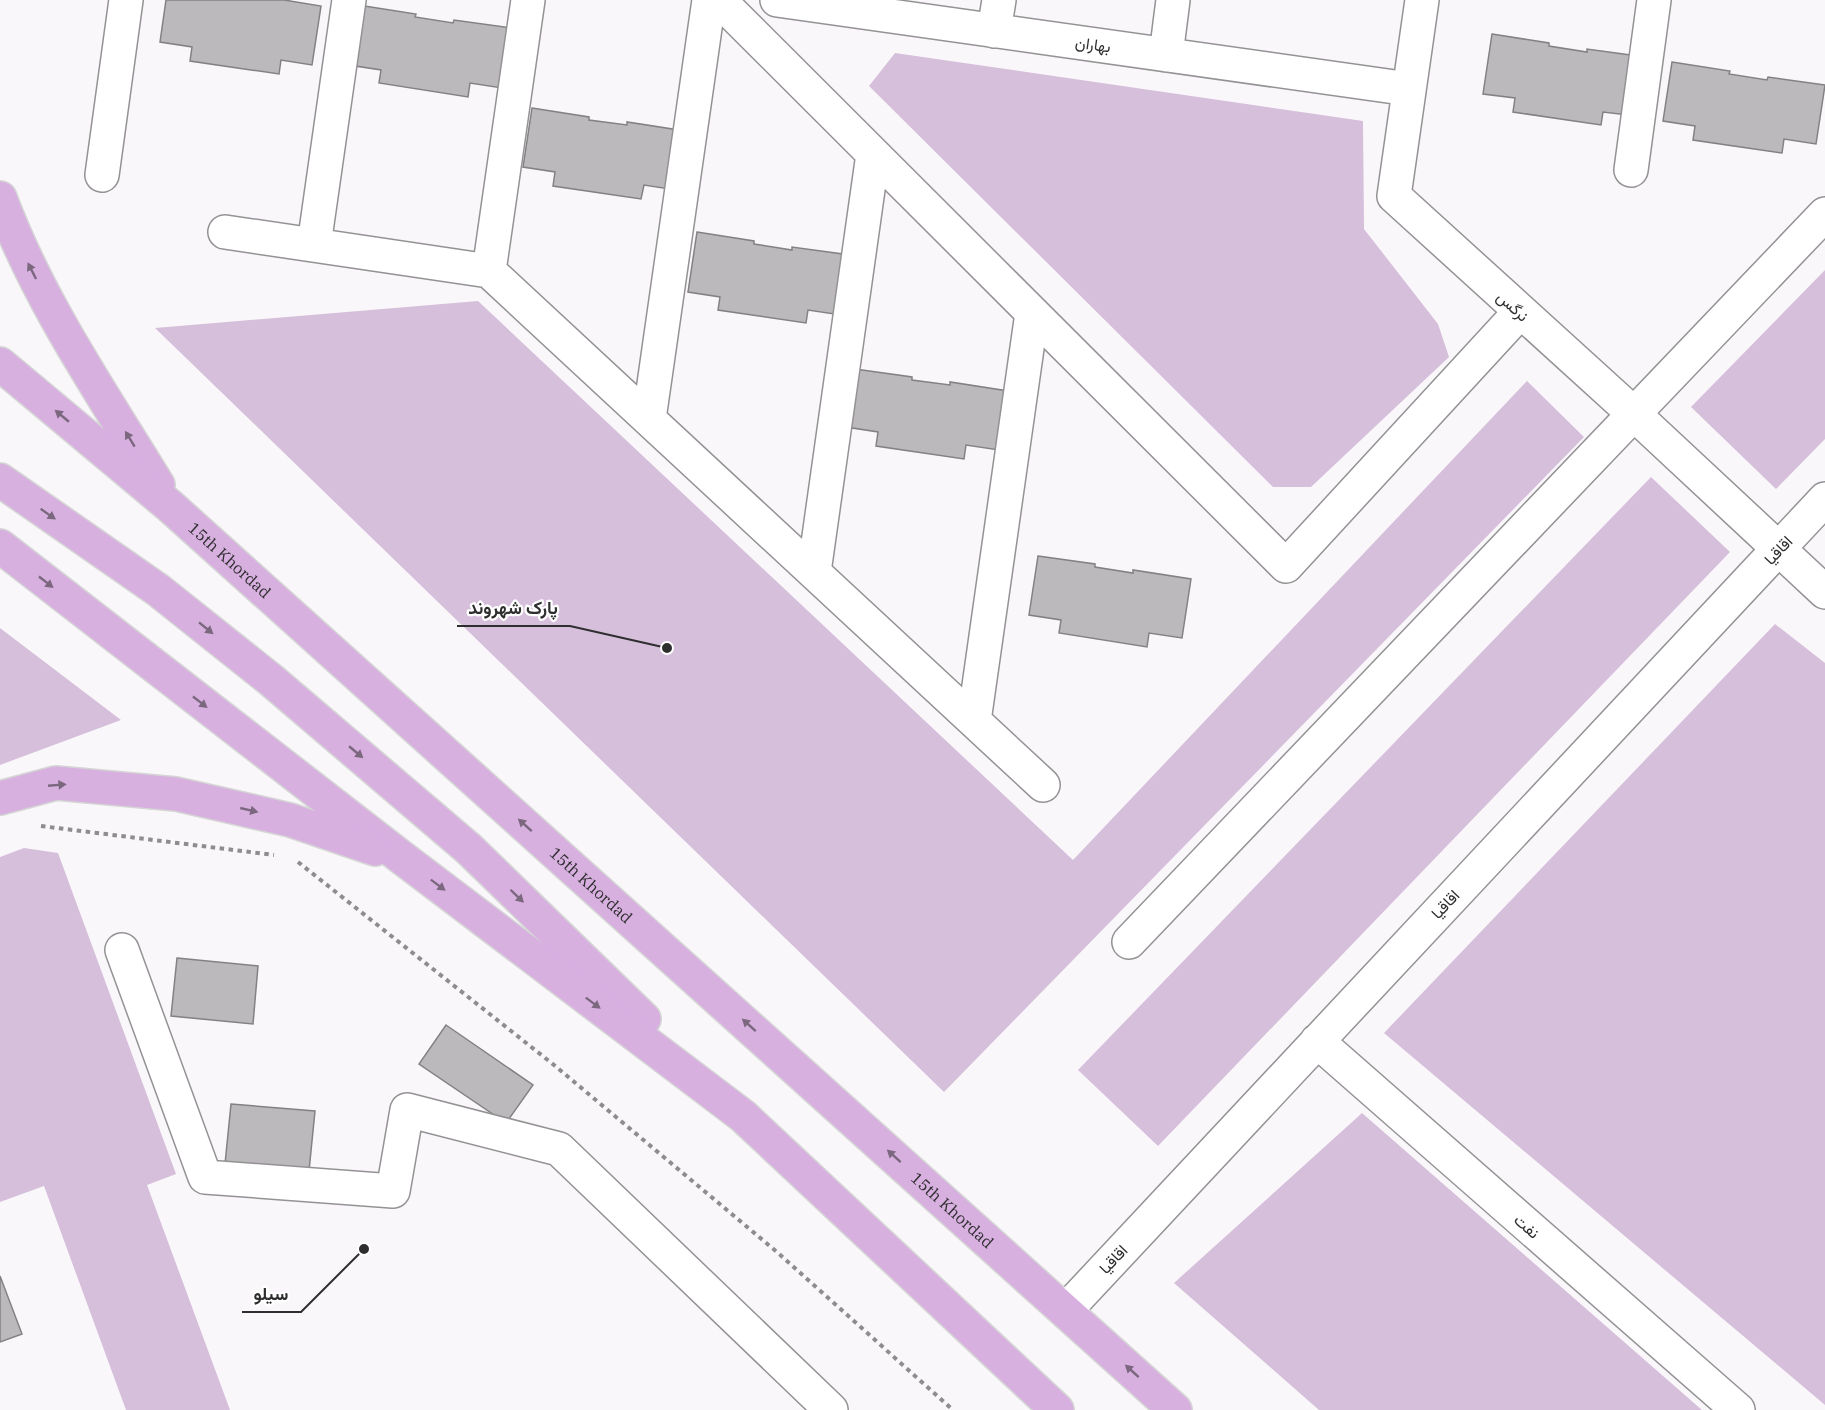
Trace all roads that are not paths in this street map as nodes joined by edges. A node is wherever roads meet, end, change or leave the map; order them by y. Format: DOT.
graph roads {
  1 [pos="126,0"];
  2 [pos="349,0"];
  3 [pos="528,0"];
  4 [pos="709,0"];
  5 [pos="719,0"];
  6 [pos="1173,0"];
  7 [pos="1422,0"];
  8 [pos="1654,0"];
  9 [pos="797,1"];
  10 [pos="997,15"];
  11 [pos="1166,55"];
  12 [pos="1409,89"];
  13 [pos="873,154"];
  14 [pos="1631,170"];
  15 [pos="102,175"];
  16 [pos="0,198"];
  17 [pos="1825,214"];
  18 [pos="225,232"];
  19 [pos="314,245"];
  20 [pos="489,271"];
  21 [pos="1521,312"];
  22 [pos="1032,313"];
  23 [pos="0,364"];
  24 [pos="1634,414"];
  25 [pos="649,419"];
  26 [pos="0,480"];
  27 [pos="1825,499"];
  28 [pos="171,507"];
  29 [pos="0,546"];
  30 [pos="1779,548"];
  31 [pos="814,572"];
  32 [pos="1825,592"];
  33 [pos="974,721"];
  34 [pos="1043,785"];
  35 [pos="0,798"];
  36 [pos="401,857"];
  37 [pos="1129,942"];
  38 [pos="122,950"];
  39 [pos="1317,1041"];
  40 [pos="743,1116"];
  41 [pos="1066,1310"];
  42 [pos="831,1410"];
  43 [pos="1057,1410"];
  44 [pos="1175,1410"];
  45 [pos="1738,1410"];
  1 -- 15 [label="street"];
  2 -- 19 [label="street"];
  3 -- 20 [label="street"];
  4 -- 25 [label="street"];
  5 -- 13 [label="street"];
  6 -- 11 [label="street"];
  7 -- 12 [label="street, نرگس"];
  8 -- 14 [label="street"];
  9 -- 10 [label="street, بهاران"];
  10 -- 11 [label="street, بهاران"];
  11 -- 12 [label="street, بهاران"];
  12 -- 21 [label="street, نرگس"];
  13 -- 22 [label="street"];
  13 -- 31 [label="street"];
  28 -- 16 [label="main road, one-way"];
  17 -- 24 [label="street"];
  18 -- 19 [label="street"];
  19 -- 20 [label="street"];
  20 -- 25 [label="street"];
  21 -- 22 [label="street"];
  21 -- 24 [label="street, نرگس"];
  22 -- 33 [label="street"];
  28 -- 23 [label="main road, 15th Khordad, one-way"];
  24 -- 30 [label="street, نرگس"];
  24 -- 37 [label="street"];
  25 -- 31 [label="street"];
  26 -- 40 [label="main road, one-way"];
  27 -- 30 [label="street, اقاقیا"];
  41 -- 28 [label="main road, 15th Khordad, one-way"];
  29 -- 36 [label="main road, one-way"];
  30 -- 32 [label="street, نرگس"];
  30 -- 39 [label="street, اقاقیا"];
  31 -- 33 [label="street"];
  33 -- 34 [label="street"];
  35 -- 36 [label="main road, one-way"];
  36 -- 40 [label="main road, one-way"];
  38 -- 42 [label="street"];
  39 -- 41 [label="street, اقاقیا"];
  39 -- 45 [label="street, نفت"];
  40 -- 43 [label="main road"];
  44 -- 41 [label="main road, 15th Khordad, one-way"];
}
